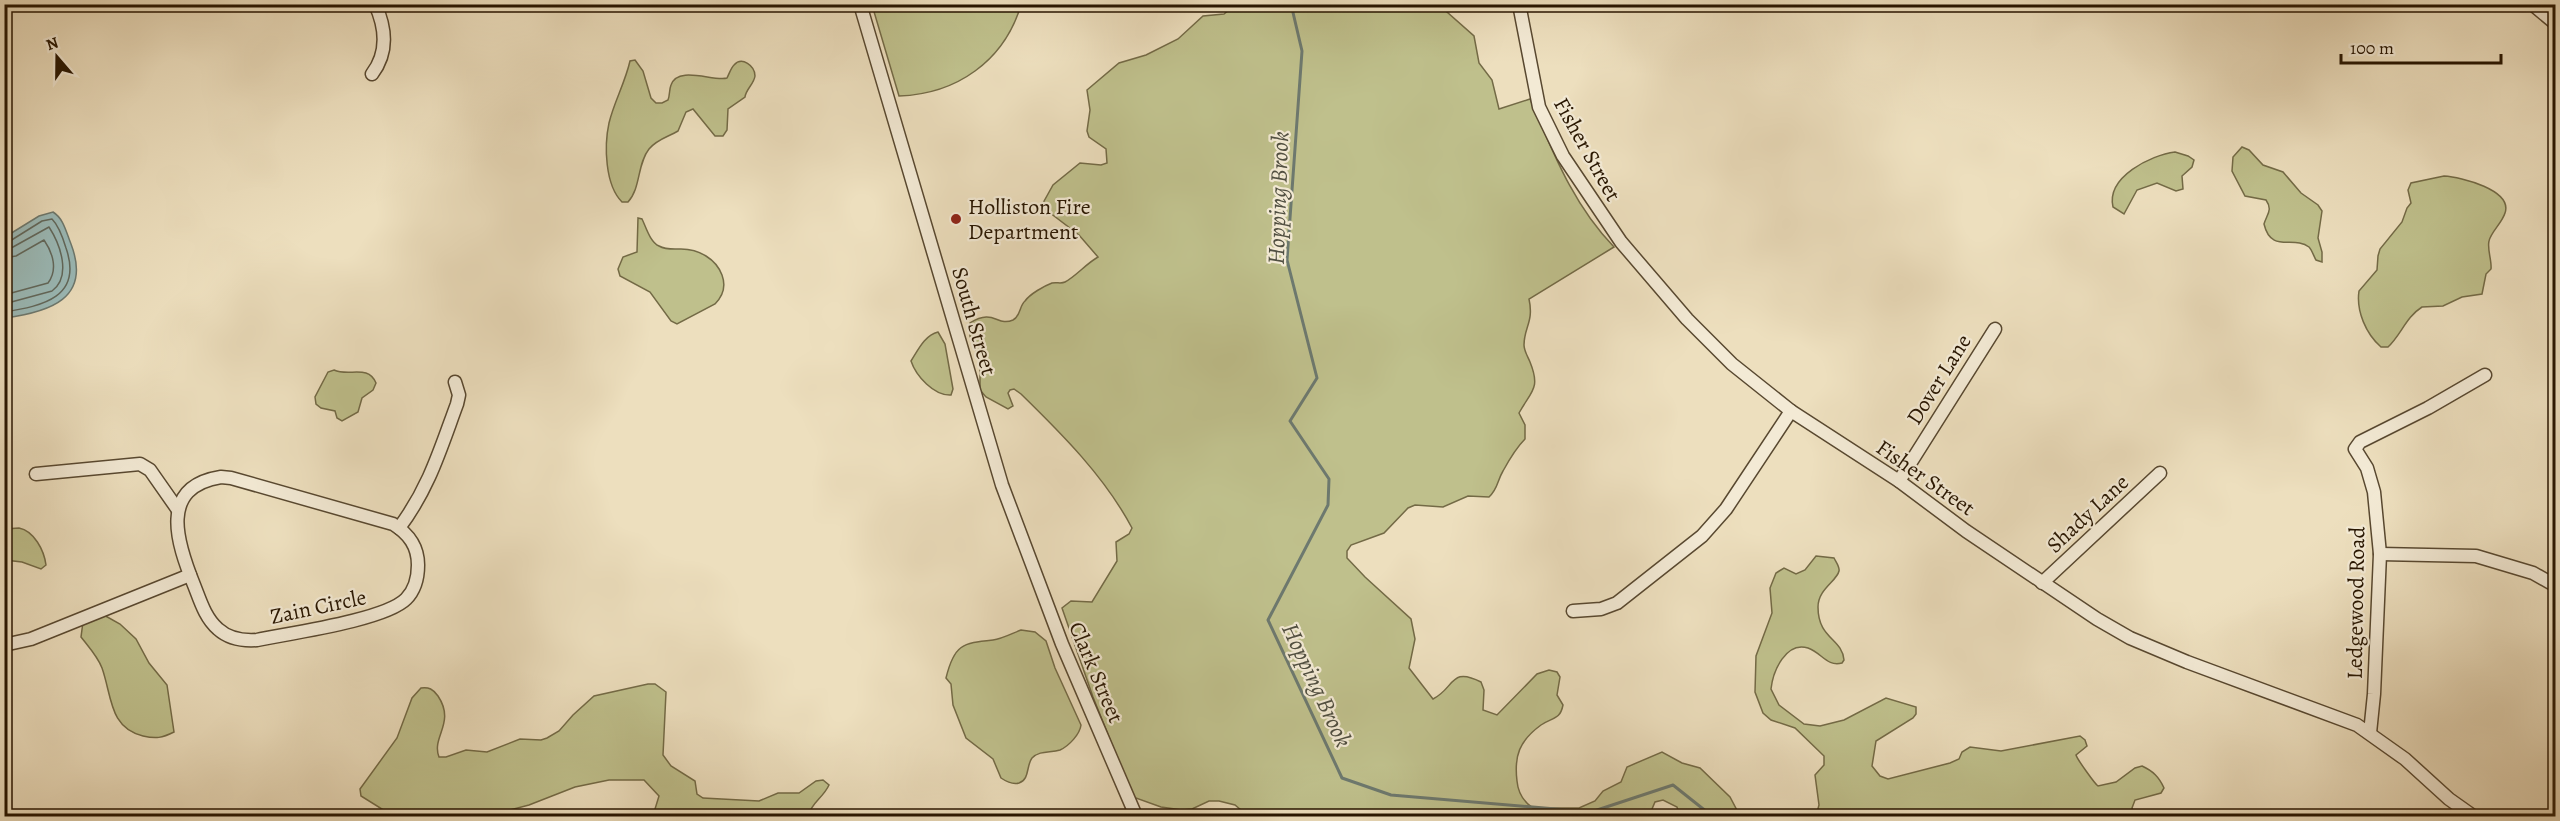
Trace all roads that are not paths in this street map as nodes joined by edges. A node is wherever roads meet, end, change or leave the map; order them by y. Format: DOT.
graph roads {
  1 [pos="375,4"];
  2 [pos="860,4"];
  3 [pos="1519,4"];
  4 [pos="2532,4"];
  5 [pos="2556,24"];
  6 [pos="372,74"];
  7 [pos="1995,329"];
  8 [pos="2485,375"];
  9 [pos="455,382"];
  10 [pos="1791,411"];
  11 [pos="2160,473"];
  12 [pos="36,474"];
  13 [pos="1899,481"];
  14 [pos="178,510"];
  15 [pos="399,528"];
  16 [pos="1023,544"];
  17 [pos="2380,554"];
  18 [pos="190,575"];
  19 [pos="2042,584"];
  20 [pos="2556,586"];
  21 [pos="1573,610"];
  22 [pos="4,645"];
  23 [pos="2370,733"];
  24 [pos="1136,816"];
  25 [pos="2474,816"];
  1 -- 6 [label="street"];
  2 -- 16 [label="street, South Street"];
  3 -- 10 [label="street, Fisher Street"];
  4 -- 5 [label="street"];
  7 -- 13 [label="street, Dover Lane"];
  8 -- 17 [label="street, Ledgewood Road"];
  9 -- 15 [label="street"];
  10 -- 13 [label="street, Fisher Street"];
  10 -- 21 [label="street"];
  11 -- 19 [label="street, Shady Lane"];
  12 -- 14 [label="street"];
  13 -- 19 [label="street, Fisher Street"];
  14 -- 15 [label="street"];
  14 -- 18 [label="street, Zain Circle"];
  15 -- 18 [label="street, Zain Circle"];
  16 -- 24 [label="street, Clark Street"];
  17 -- 20 [label="street"];
  17 -- 23 [label="street, Ledgewood Road"];
  18 -- 22 [label="street"];
  19 -- 23 [label="street, Fisher Street"];
  23 -- 25 [label="street, Fisher Street"];
}
